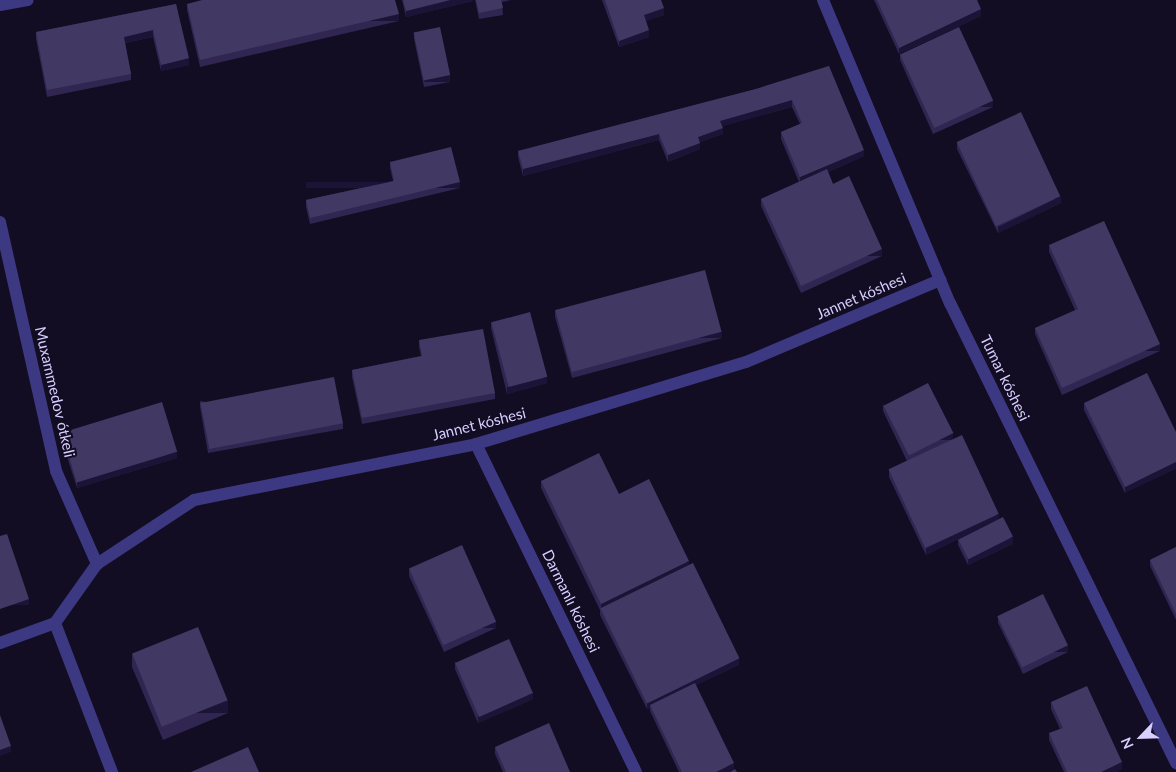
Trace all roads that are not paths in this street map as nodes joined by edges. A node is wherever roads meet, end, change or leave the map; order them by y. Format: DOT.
graph roads {
  1 [pos="28,0"];
  2 [pos="822,0"];
  3 [pos="0,5"];
  4 [pos="0,222"];
  5 [pos="940,280"];
  6 [pos="476,444"];
  7 [pos="97,564"];
  8 [pos="55,623"];
  9 [pos="0,643"];
  10 [pos="1176,763"];
  11 [pos="112,772"];
  12 [pos="636,772"];
  1 -- 3 [label="street"];
  2 -- 5 [label="street, Tumar kóshesi"];
  4 -- 7 [label="street, Muxammedov ótkeli"];
  5 -- 6 [label="street, Jannet kóshesi"];
  5 -- 10 [label="street, Tumar kóshesi"];
  6 -- 7 [label="street, Jannet kóshesi"];
  6 -- 12 [label="street, Darmanlı kóshesi"];
  7 -- 8 [label="street, Jannet kóshesi"];
  8 -- 9 [label="street"];
  8 -- 11 [label="street"];
}
